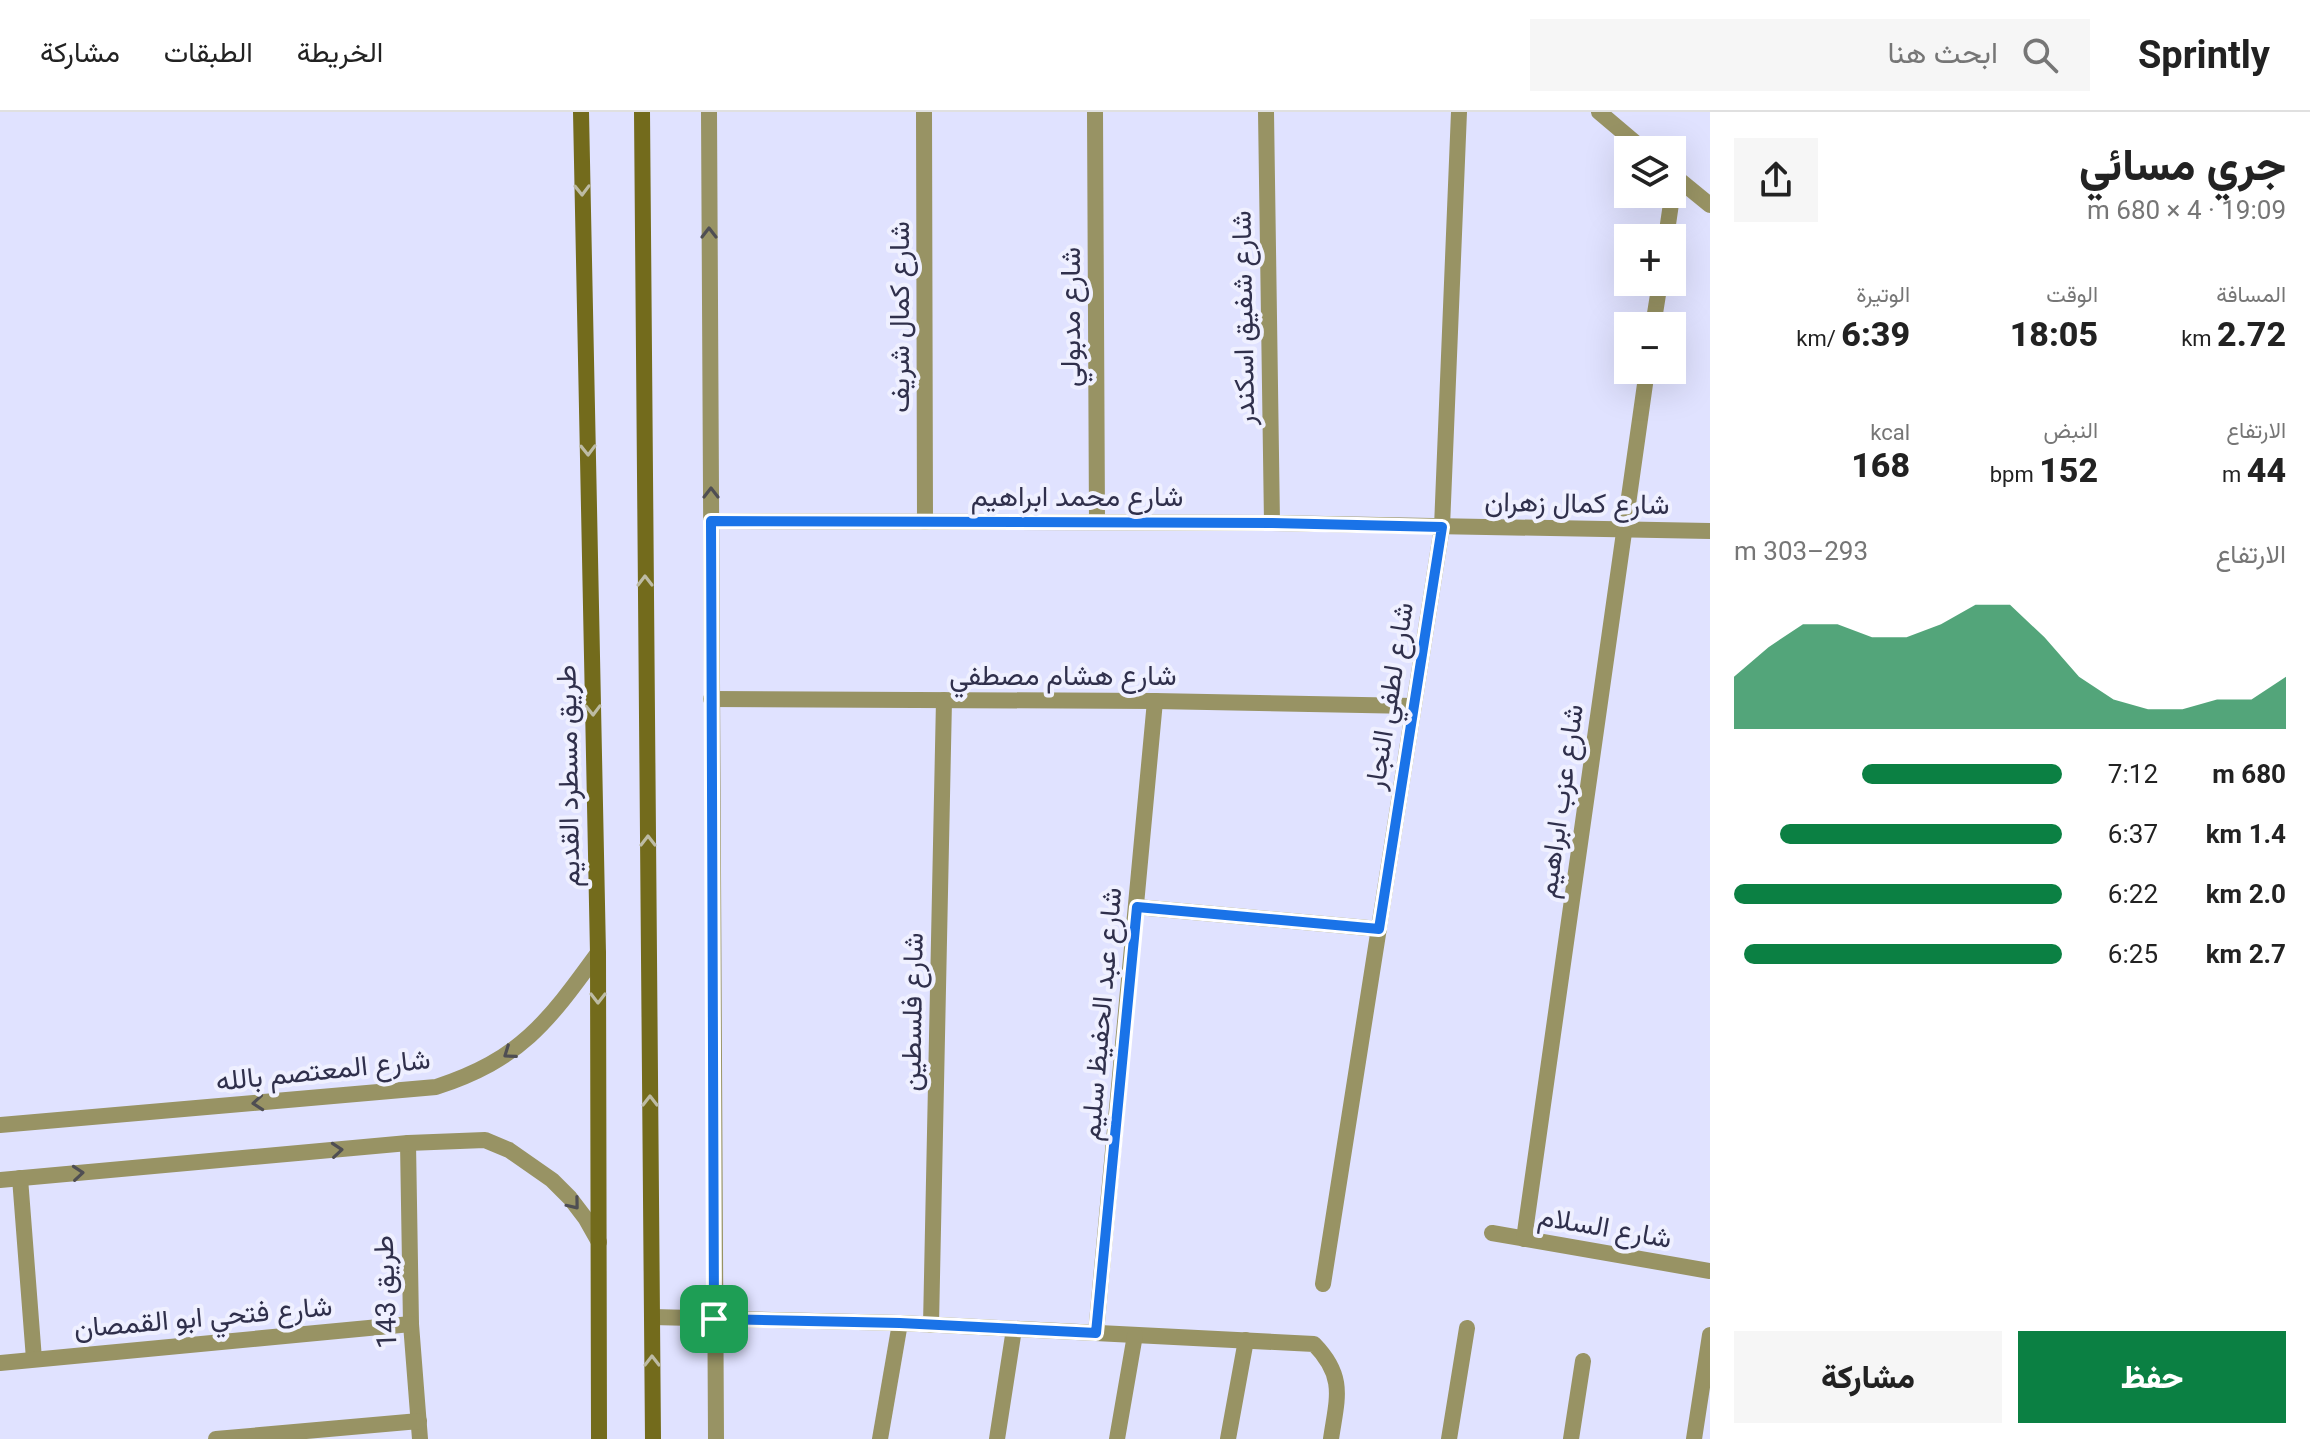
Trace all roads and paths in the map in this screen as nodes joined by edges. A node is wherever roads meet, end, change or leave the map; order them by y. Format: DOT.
graph roads {
  1 [pos="581,112"];
  2 [pos="642,112"];
  3 [pos="709,112"];
  4 [pos="924,112"];
  5 [pos="1095,112"];
  6 [pos="1266,112"];
  7 [pos="1459,112"];
  8 [pos="1599,112"];
  9 [pos="1627,136"];
  10 [pos="1686,185"];
  11 [pos="1710,205"];
  12 [pos="1645,384"];
  13 [pos="711,521"];
  14 [pos="925,522"];
  15 [pos="1097,522"];
  16 [pos="1272,523"];
  17 [pos="1442,527"];
  18 [pos="1624,529"];
  19 [pos="1710,531"];
  20 [pos="711,699"];
  21 [pos="944,700"];
  22 [pos="1155,701"];
  23 [pos="1414,706"];
  24 [pos="1137,907"];
  25 [pos="1379,929"];
  26 [pos="598,953"];
  27 [pos="0,1125"];
  28 [pos="408,1143"];
  29 [pos="20,1178"];
  30 [pos="0,1180"];
  31 [pos="1492,1233"];
  32 [pos="1524,1239"];
  33 [pos="599,1242"];
  34 [pos="1710,1271"];
  35 [pos="1323,1284"];
  36 [pos="652,1317"];
  37 [pos="714,1319"];
  38 [pos="900,1323"];
  39 [pos="411,1324"];
  40 [pos="931,1325"];
  41 [pos="1467,1328"];
  42 [pos="1014,1329"];
  43 [pos="1096,1333"];
  44 [pos="1135,1335"];
  45 [pos="1710,1335"];
  46 [pos="1246,1340"];
  47 [pos="34,1359"];
  48 [pos="1583,1361"];
  49 [pos="0,1363"];
  50 [pos="419,1421"];
  51 [pos="216,1439"];
  52 [pos="420,1439"];
  53 [pos="599,1439"];
  54 [pos="653,1439"];
  55 [pos="716,1439"];
  56 [pos="880,1439"];
  57 [pos="997,1439"];
  58 [pos="1117,1439"];
  59 [pos="1228,1439"];
  60 [pos="1331,1439"];
  61 [pos="1449,1439"];
  62 [pos="1571,1439"];
  63 [pos="1694,1439"];
  1 -- 26 [label="main road, طريق مسطرد القديم, one-way"];
  36 -- 2 [label="main road, one-way"];
  13 -- 3 [label="street, one-way"];
  4 -- 14 [label="street, شارع كمال شريف"];
  5 -- 15 [label="street, شارع مدبولي"];
  6 -- 16 [label="street, شارع شفيق اسكندر"];
  7 -- 17 [label="street, شارع لطفي النجار"];
  8 -- 9 [label="street"];
  10 -- 11 [label="street"];
  12 -- 18 [label="street, شارع عزب ابراهيم"];
  13 -- 14 [label="street, شارع محمد ابراهيم"];
  13 -- 20 [label="street"];
  14 -- 15 [label="street, شارع محمد ابراهيم"];
  15 -- 16 [label="street, شارع محمد ابراهيم"];
  16 -- 17 [label="street, شارع محمد ابراهيم"];
  17 -- 18 [label="street, شارع كمال زهران"];
  17 -- 23 [label="street, شارع لطفي النجار"];
  18 -- 19 [label="street, شارع كمال زهران"];
  18 -- 32 [label="street, شارع عزب ابراهيم"];
  20 -- 21 [label="street, شارع هشام مصطفي"];
  20 -- 37 [label="street"];
  21 -- 22 [label="street, شارع هشام مصطفي"];
  21 -- 40 [label="street, شارع فلسطين"];
  22 -- 23 [label="street, شارع هشام مصطفي"];
  22 -- 24 [label="street, شارع عبد الحفيظ سليم"];
  23 -- 25 [label="street, شارع لطفي النجار"];
  24 -- 25 [label="street"];
  24 -- 43 [label="street, شارع عبد الحفيظ سليم"];
  25 -- 35 [label="street, شارع لطفي النجار"];
  26 -- 27 [label="street, شارع المعتصم بالله, one-way"];
  26 -- 33 [label="main road, طريق مسطرد القديم, one-way"];
  29 -- 28 [label="street, one-way"];
  28 -- 33 [label="street, one-way"];
  28 -- 39 [label="street, طريق 143"];
  29 -- 30 [label="street"];
  29 -- 47 [label="street"];
  31 -- 32 [label="street, شارع السلام"];
  32 -- 34 [label="street, شارع السلام"];
  33 -- 53 [label="main road, طريق مسطرد القديم"];
  36 -- 37 [label="street"];
  54 -- 36 [label="main road, one-way"];
  37 -- 38 [label="street"];
  37 -- 55 [label="street"];
  38 -- 40 [label="street"];
  38 -- 56 [label="street"];
  39 -- 47 [label="street, شارع فتحي ابو القمصان"];
  39 -- 50 [label="street, طريق 143"];
  40 -- 42 [label="street"];
  41 -- 61 [label="street"];
  42 -- 43 [label="street"];
  42 -- 57 [label="street"];
  43 -- 44 [label="street"];
  44 -- 46 [label="street"];
  44 -- 58 [label="street"];
  45 -- 63 [label="street"];
  46 -- 59 [label="street"];
  46 -- 60 [label="street"];
  47 -- 49 [label="street, شارع فتحي ابو القمصان"];
  48 -- 62 [label="street"];
  50 -- 51 [label="street"];
  50 -- 52 [label="street, طريق 143"];
}
